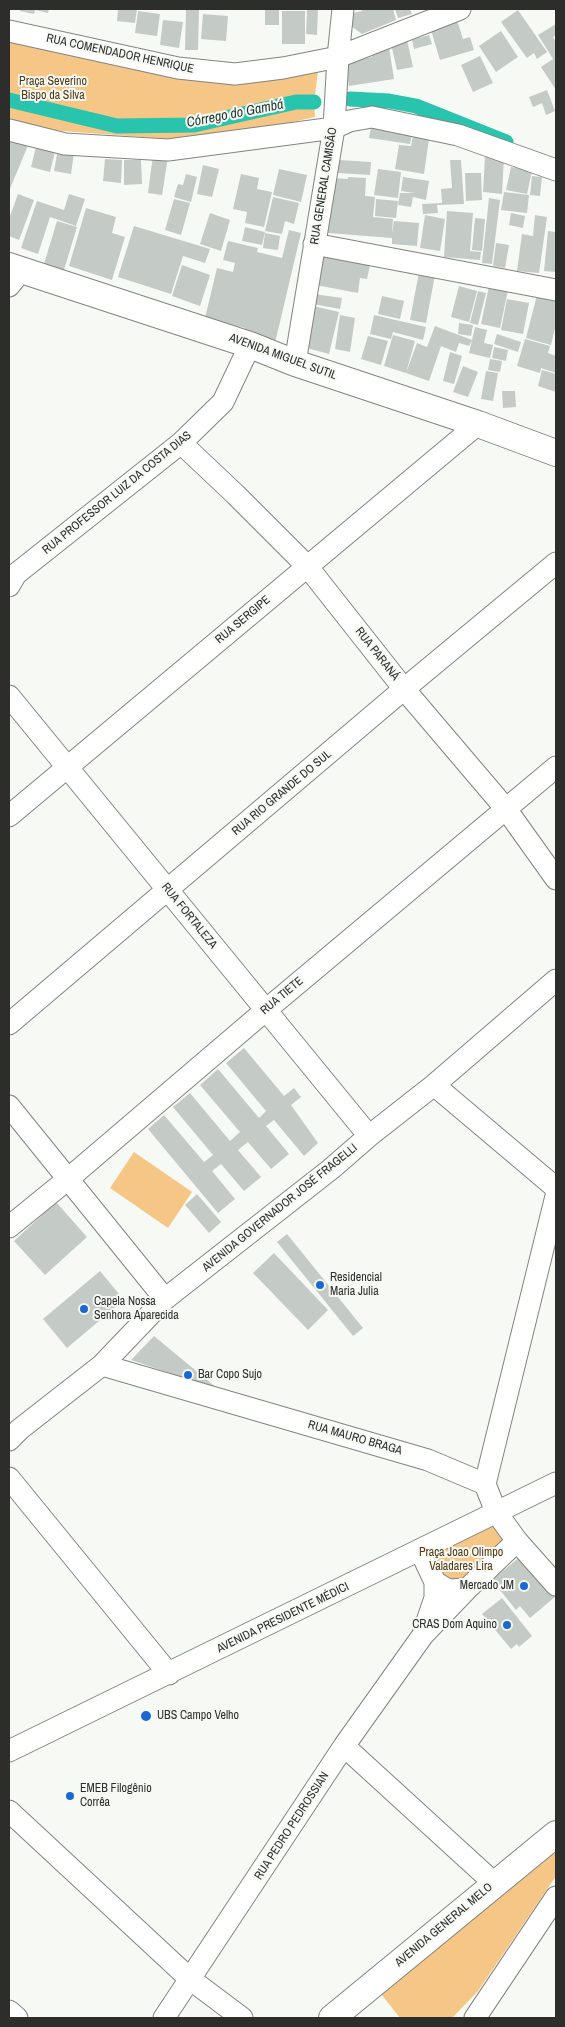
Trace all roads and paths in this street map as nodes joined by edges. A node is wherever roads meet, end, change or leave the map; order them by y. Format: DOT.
graph roads {
  1 [pos="343,9"];
  2 [pos="460,9"];
  3 [pos="9,31"];
  4 [pos="338,58"];
  5 [pos="334,128"];
  6 [pos="9,130"];
  7 [pos="556,170"];
  8 [pos="314,244"];
  9 [pos="13,274"];
  10 [pos="556,290"];
  11 [pos="250,344"];
  12 [pos="294,363"];
  13 [pos="478,424"];
  14 [pos="181,443"];
  15 [pos="556,453"];
  16 [pos="556,563"];
  17 [pos="307,566"];
  18 [pos="11,576"];
  19 [pos="404,689"];
  20 [pos="9,696"];
  21 [pos="67,767"];
  22 [pos="556,767"];
  23 [pos="506,809"];
  24 [pos="9,816"];
  25 [pos="556,879"];
  26 [pos="168,890"];
  27 [pos="556,980"];
  28 [pos="266,1010"];
  29 [pos="9,1024"];
  30 [pos="434,1085"];
  31 [pos="9,1106"];
  32 [pos="369,1136"];
  33 [pos="68,1179"];
  34 [pos="556,1188"];
  35 [pos="556,1196"];
  36 [pos="9,1227"];
  37 [pos="165,1298"];
  38 [pos="102,1365"];
  39 [pos="9,1440"];
  40 [pos="9,1478"];
  41 [pos="556,1482"];
  42 [pos="485,1484"];
  43 [pos="496,1512"];
  44 [pos="517,1541"];
  45 [pos="420,1550"];
  46 [pos="435,1582"];
  47 [pos="556,1585"];
  48 [pos="467,1589"];
  49 [pos="423,1635"];
  50 [pos="169,1674"];
  51 [pos="344,1746"];
  52 [pos="9,1751"];
  53 [pos="9,1811"];
  54 [pos="556,1834"];
  55 [pos="494,1883"];
  56 [pos="556,1897"];
  57 [pos="190,1979"];
  58 [pos="9,2011"];
  59 [pos="17,2018"];
  60 [pos="164,2018"];
  61 [pos="242,2018"];
  62 [pos="332,2018"];
  63 [pos="475,2018"];
  1 -- 4 [label="street, RUA GENERAL CAMISÃO"];
  2 -- 4 [label="street, RUA COMENDADOR HENRIQUE"];
  3 -- 4 [label="street, RUA COMENDADOR HENRIQUE"];
  4 -- 5 [label="street, RUA GENERAL CAMISÃO"];
  5 -- 6 [label="street"];
  5 -- 7 [label="street"];
  5 -- 8 [label="street, RUA GENERAL CAMISÃO"];
  8 -- 10 [label="street"];
  8 -- 12 [label="street, RUA GENERAL CAMISÃO"];
  9 -- 11 [label="main road, AVENIDA MIGUEL SUTIL"];
  11 -- 12 [label="main road, AVENIDA MIGUEL SUTIL"];
  11 -- 14 [label="street, RUA PROFESSOR LUIZ DA COSTA DIAS"];
  12 -- 13 [label="main road, AVENIDA MIGUEL SUTIL"];
  13 -- 15 [label="main road, AVENIDA MIGUEL SUTIL"];
  13 -- 17 [label="street, RUA SERGIPE"];
  14 -- 17 [label="street, RUA PARANÁ"];
  14 -- 18 [label="street, RUA PROFESSOR LUIZ DA COSTA DIAS"];
  16 -- 19 [label="street, RUA RIO GRANDE DO SUL"];
  17 -- 19 [label="street, RUA PARANÁ"];
  17 -- 21 [label="street, RUA SERGIPE"];
  19 -- 23 [label="street, RUA PARANÁ"];
  19 -- 26 [label="street, RUA RIO GRANDE DO SUL"];
  20 -- 21 [label="street, RUA FORTALEZA"];
  21 -- 24 [label="street, RUA SERGIPE"];
  21 -- 26 [label="street, RUA FORTALEZA"];
  22 -- 23 [label="street, RUA TIETE"];
  23 -- 25 [label="street, RUA PARANÁ"];
  23 -- 28 [label="street, RUA TIETE"];
  26 -- 28 [label="street, RUA FORTALEZA"];
  26 -- 29 [label="street, RUA RIO GRANDE DO SUL"];
  27 -- 30 [label="street, AVENIDA GOVERNADOR JOSÉ FRAGELLI"];
  28 -- 32 [label="street, RUA FORTALEZA"];
  28 -- 33 [label="street, RUA TIETE"];
  30 -- 32 [label="street, AVENIDA GOVERNADOR JOSÉ FRAGELLI"];
  30 -- 34 [label="street"];
  31 -- 33 [label="street"];
  32 -- 37 [label="street, AVENIDA GOVERNADOR JOSÉ FRAGELLI"];
  33 -- 36 [label="street, RUA TIETE"];
  33 -- 37 [label="street"];
  35 -- 42 [label="street"];
  37 -- 38 [label="street, AVENIDA GOVERNADOR JOSÉ FRAGELLI"];
  38 -- 39 [label="street, AVENIDA GOVERNADOR JOSÉ FRAGELLI"];
  38 -- 42 [label="street, RUA MAURO BRAGA"];
  40 -- 50 [label="street"];
  41 -- 43 [label="street, AVENIDA PRESIDENTE MÉDICI"];
  42 -- 43 [label="street"];
  43 -- 44 [label="street"];
  43 -- 45 [label="street, AVENIDA PRESIDENTE MÉDICI"];
  44 -- 47 [label="street"];
  44 -- 48 [label="street, RUA PEDRO PEDROSSIAN"];
  45 -- 46 [label="street"];
  45 -- 50 [label="street, AVENIDA PRESIDENTE MÉDICI"];
  46 -- 48 [label="street"];
  46 -- 49 [label="street, RUA PEDRO PEDROSSIAN"];
  48 -- 49 [label="street, RUA PEDRO PEDROSSIAN"];
  49 -- 51 [label="street, RUA PEDRO PEDROSSIAN"];
  50 -- 52 [label="street, AVENIDA PRESIDENTE MÉDICI"];
  51 -- 55 [label="street"];
  51 -- 57 [label="street, RUA PEDRO PEDROSSIAN"];
  53 -- 57 [label="street"];
  54 -- 55 [label="main road, AVENIDA GENERAL MELO"];
  55 -- 62 [label="main road, AVENIDA GENERAL MELO"];
  56 -- 63 [label="street"];
  57 -- 60 [label="street, RUA PEDRO PEDROSSIAN"];
  57 -- 61 [label="street"];
  58 -- 59 [label="street"];
}
